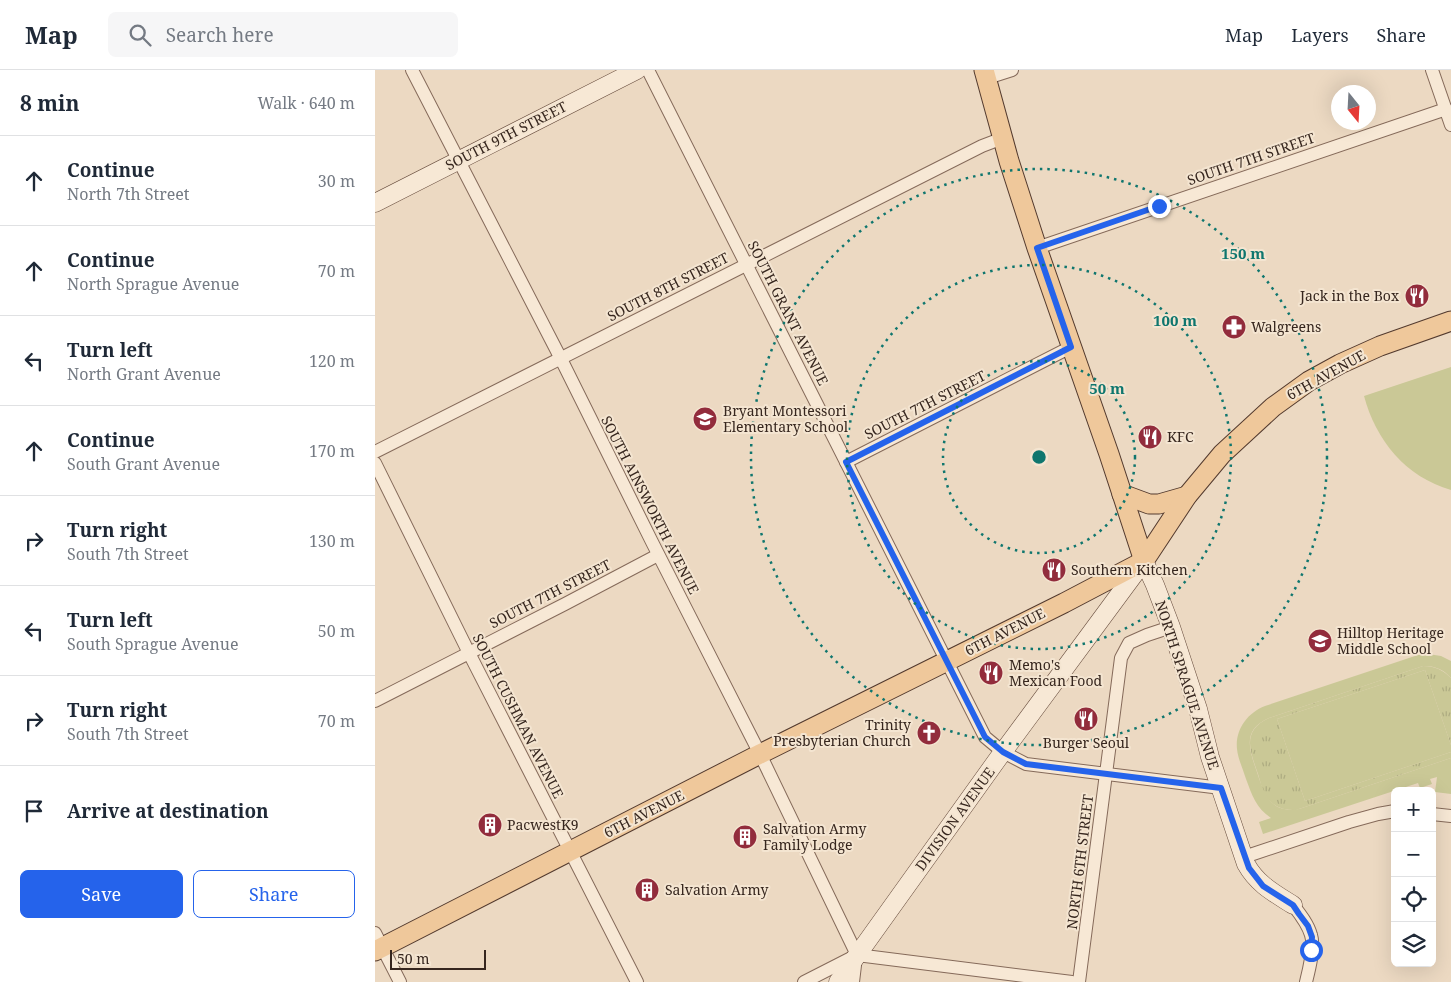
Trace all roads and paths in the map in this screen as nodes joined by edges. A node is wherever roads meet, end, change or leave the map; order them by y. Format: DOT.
graph roads {
  1 [pos="412,70"];
  2 [pos="637,70"];
  3 [pos="648,70"];
  4 [pos="1012,70"];
  5 [pos="1432,70"];
  6 [pos="985,74"];
  7 [pos="1446,109"];
  8 [pos="1451,125"];
  9 [pos="1003,138"];
  10 [pos="459,160"];
  11 [pos="375,202"];
  12 [pos="1037,248"];
  13 [pos="746,264"];
  14 [pos="1451,321"];
  15 [pos="1071,347"];
  16 [pos="560,358"];
  17 [pos="375,452"];
  18 [pos="846,462"];
  19 [pos="375,463"];
  20 [pos="1122,494"];
  21 [pos="1187,496"];
  22 [pos="658,555"];
  23 [pos="1144,561"];
  24 [pos="1171,627"];
  25 [pos="469,653"];
  26 [pos="947,661"];
  27 [pos="375,701"];
  28 [pos="1003,752"];
  29 [pos="760,754"];
  30 [pos="1106,774"];
  31 [pos="1221,788"];
  32 [pos="1391,812"];
  33 [pos="1436,814"];
  34 [pos="1451,816"];
  35 [pos="571,851"];
  36 [pos="1244,857"];
  37 [pos="1293,905"];
  38 [pos="377,944"];
  39 [pos="857,955"];
  40 [pos="400,982"];
  41 [pos="637,982"];
  42 [pos="804,982"];
  43 [pos="838,982"];
  44 [pos="853,982"];
  45 [pos="1072,982"];
  46 [pos="1079,982"];
  47 [pos="1306,982"];
  1 -- 10 [label="street, SOUTH AINSWORTH AVENUE"];
  2 -- 10 [label="street, SOUTH 9TH STREET"];
  3 -- 13 [label="street, SOUTH GRANT AVENUE"];
  4 -- 6 [label="street"];
  5 -- 7 [label="street"];
  6 -- 9 [label="main road"];
  7 -- 8 [label="street"];
  7 -- 12 [label="street, SOUTH 7TH STREET"];
  9 -- 12 [label="main road"];
  9 -- 13 [label="street, SOUTH 8TH STREET"];
  10 -- 11 [label="street, SOUTH 9TH STREET"];
  10 -- 16 [label="street, SOUTH AINSWORTH AVENUE"];
  12 -- 15 [label="main road"];
  13 -- 16 [label="street, SOUTH 8TH STREET"];
  13 -- 18 [label="street, SOUTH GRANT AVENUE"];
  14 -- 21 [label="main road, 6TH AVENUE"];
  15 -- 18 [label="street, SOUTH 7TH STREET"];
  15 -- 20 [label="main road"];
  16 -- 17 [label="street, SOUTH 8TH STREET"];
  16 -- 22 [label="street, SOUTH AINSWORTH AVENUE"];
  18 -- 26 [label="street, SOUTH GRANT AVENUE"];
  19 -- 25 [label="street, SOUTH CUSHMAN AVENUE"];
  20 -- 21 [label="main road"];
  20 -- 23 [label="main road"];
  21 -- 23 [label="main road, 6TH AVENUE"];
  22 -- 25 [label="street, SOUTH 7TH STREET"];
  22 -- 29 [label="street, SOUTH AINSWORTH AVENUE"];
  23 -- 24 [label="street, NORTH SPRAGUE AVENUE"];
  23 -- 26 [label="main road, 6TH AVENUE"];
  23 -- 28 [label="street, DIVISION AVENUE"];
  24 -- 30 [label="street, NORTH 6TH STREET"];
  24 -- 31 [label="street, NORTH SPRAGUE AVENUE"];
  25 -- 27 [label="street, SOUTH 7TH STREET"];
  25 -- 35 [label="street, SOUTH CUSHMAN AVENUE"];
  26 -- 28 [label="street, SOUTH GRANT AVENUE"];
  26 -- 29 [label="main road, 6TH AVENUE"];
  28 -- 30 [label="street, SOUTH GRANT AVENUE"];
  28 -- 39 [label="street, DIVISION AVENUE"];
  29 -- 35 [label="main road, 6TH AVENUE"];
  29 -- 39 [label="street, SOUTH AINSWORTH AVENUE"];
  30 -- 31 [label="street, SOUTH GRANT AVENUE"];
  30 -- 46 [label="street, NORTH 6TH STREET"];
  31 -- 36 [label="street, NORTH SPRAGUE AVENUE"];
  32 -- 36 [label="street"];
  33 -- 34 [label="street"];
  35 -- 38 [label="main road, 6TH AVENUE"];
  35 -- 41 [label="street, SOUTH CUSHMAN AVENUE"];
  36 -- 37 [label="street, NORTH SPRAGUE AVENUE"];
  37 -- 47 [label="street"];
  38 -- 40 [label="street"];
  39 -- 42 [label="street"];
  39 -- 43 [label="street, DIVISION AVENUE"];
  39 -- 44 [label="street"];
  39 -- 45 [label="street"];
}
